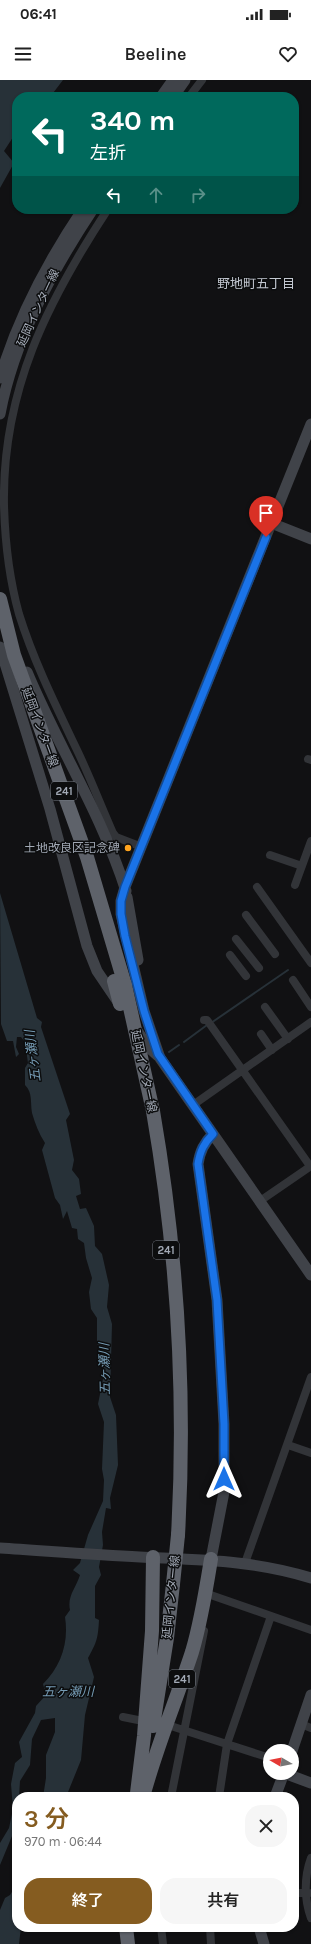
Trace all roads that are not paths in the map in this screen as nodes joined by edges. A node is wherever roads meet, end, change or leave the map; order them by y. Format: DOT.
graph roads {
  1 [pos="173,80"];
  2 [pos="185,80"];
  3 [pos="202,80"];
  4 [pos="165,92"];
  5 [pos="177,92"];
  6 [pos="193,92"];
  7 [pos="79,214"];
  8 [pos="90,214"];
  9 [pos="105,214"];
  10 [pos="0,378"];
  11 [pos="0,414"];
  12 [pos="311,424"];
  13 [pos="271,523"];
  14 [pos="311,539"];
  15 [pos="0,593"];
  16 [pos="0,599"];
  17 [pos="0,638"];
  18 [pos="0,647"];
  19 [pos="311,841"];
  20 [pos="142,847"];
  21 [pos="270,855"];
  22 [pos="302,866"];
  23 [pos="295,885"];
  24 [pos="257,887"];
  25 [pos="126,891"];
  26 [pos="246,915"];
  27 [pos="236,939"];
  28 [pos="275,954"];
  29 [pos="230,955"];
  30 [pos="311,963"];
  31 [pos="259,968"];
  32 [pos="246,976"];
  33 [pos="293,980"];
  34 [pos="120,983"];
  35 [pos="265,1007"];
  36 [pos="311,1007"];
  37 [pos="204,1020"];
  38 [pos="311,1022"];
  39 [pos="261,1034"];
  40 [pos="288,1039"];
  41 [pos="272,1050"];
  42 [pos="160,1058"];
  43 [pos="242,1071"];
  44 [pos="193,1105"];
  45 [pos="213,1134"];
  46 [pos="310,1168"];
  47 [pos="260,1201"];
  48 [pos="311,1275"];
  49 [pos="311,1377"];
  50 [pos="288,1445"];
  51 [pos="311,1453"];
  52 [pos="0,1548"];
  53 [pos="147,1557"];
  54 [pos="212,1559"];
  55 [pos="246,1563"];
  56 [pos="311,1578"];
  57 [pos="205,1593"];
  58 [pos="271,1616"];
  59 [pos="311,1630"];
  60 [pos="311,1695"];
  61 [pos="123,1717"];
  62 [pos="138,1720"];
  63 [pos="306,1726"];
  64 [pos="174,1727"];
  65 [pos="186,1730"];
  66 [pos="227,1744"];
  67 [pos="296,1744"];
  68 [pos="263,1756"];
  69 [pos="299,1779"];
  70 [pos="281,1780"];
  71 [pos="311,1783"];
  72 [pos="138,1792"];
  73 [pos="139,1792"];
  74 [pos="145,1792"];
  75 [pos="172,1792"];
  76 [pos="219,1792"];
  77 [pos="277,1792"];
  78 [pos="311,1858"];
  79 [pos="308,1893"];
  80 [pos="311,1918"];
  81 [pos="127,1932"];
  82 [pos="162,1932"];
  83 [pos="210,1932"];
  84 [pos="260,1932"];
  85 [pos="128,1944"];
  86 [pos="163,1944"];
  87 [pos="211,1944"];
  88 [pos="264,1944"];
  1 -- 4 [label="street"];
  2 -- 5 [label="street"];
  3 -- 6 [label="street"];
  7 -- 10 [label="street, 延岡インター線"];
  8 -- 11 [label="street, 延岡インター線"];
  9 -- 20 [label="street"];
  12 -- 13 [label="street"];
  13 -- 14 [label="street"];
  13 -- 20 [label="street"];
  15 -- 25 [label="street, 241"];
  16 -- 34 [label="highway, 延岡インター線 / 241"];
  17 -- 34 [label="highway, 延岡インター線 / 241"];
  18 -- 42 [label="street, 241"];
  19 -- 22 [label="street"];
  20 -- 25 [label="street"];
  21 -- 22 [label="street"];
  22 -- 23 [label="street"];
  24 -- 30 [label="street"];
  25 -- 42 [label="street"];
  26 -- 28 [label="street"];
  27 -- 31 [label="street"];
  29 -- 32 [label="street"];
  33 -- 36 [label="street"];
  34 -- 73 [label="highway, 延岡インター線 / 241, bridge"];
  35 -- 40 [label="street"];
  37 -- 43 [label="street"];
  38 -- 40 [label="street"];
  39 -- 41 [label="street"];
  40 -- 41 [label="street"];
  41 -- 43 [label="street"];
  42 -- 44 [label="street"];
  43 -- 44 [label="street"];
  43 -- 46 [label="street"];
  44 -- 45 [label="street"];
  45 -- 47 [label="street"];
  45 -- 54 [label="street"];
  46 -- 47 [label="street"];
  47 -- 48 [label="street"];
  49 -- 50 [label="street"];
  50 -- 51 [label="street"];
  50 -- 55 [label="street"];
  52 -- 53 [label="street"];
  53 -- 54 [label="street"];
  53 -- 72 [label="highway, 241"];
  54 -- 55 [label="street"];
  54 -- 57 [label="highway, 241"];
  55 -- 56 [label="street"];
  57 -- 58 [label="street"];
  57 -- 65 [label="street"];
  57 -- 74 [label="highway, 241"];
  58 -- 59 [label="street"];
  58 -- 66 [label="street"];
  60 -- 63 [label="street"];
  61 -- 62 [label="street"];
  63 -- 67 [label="street"];
  64 -- 65 [label="street"];
  65 -- 66 [label="street"];
  65 -- 75 [label="street"];
  66 -- 68 [label="street"];
  66 -- 76 [label="street"];
  69 -- 71 [label="street"];
  70 -- 77 [label="street"];
  78 -- 79 [label="street"];
  79 -- 80 [label="street"];
  81 -- 85 [label="highway"];
  82 -- 86 [label="street"];
  83 -- 87 [label="street"];
  84 -- 88 [label="street"];
}
